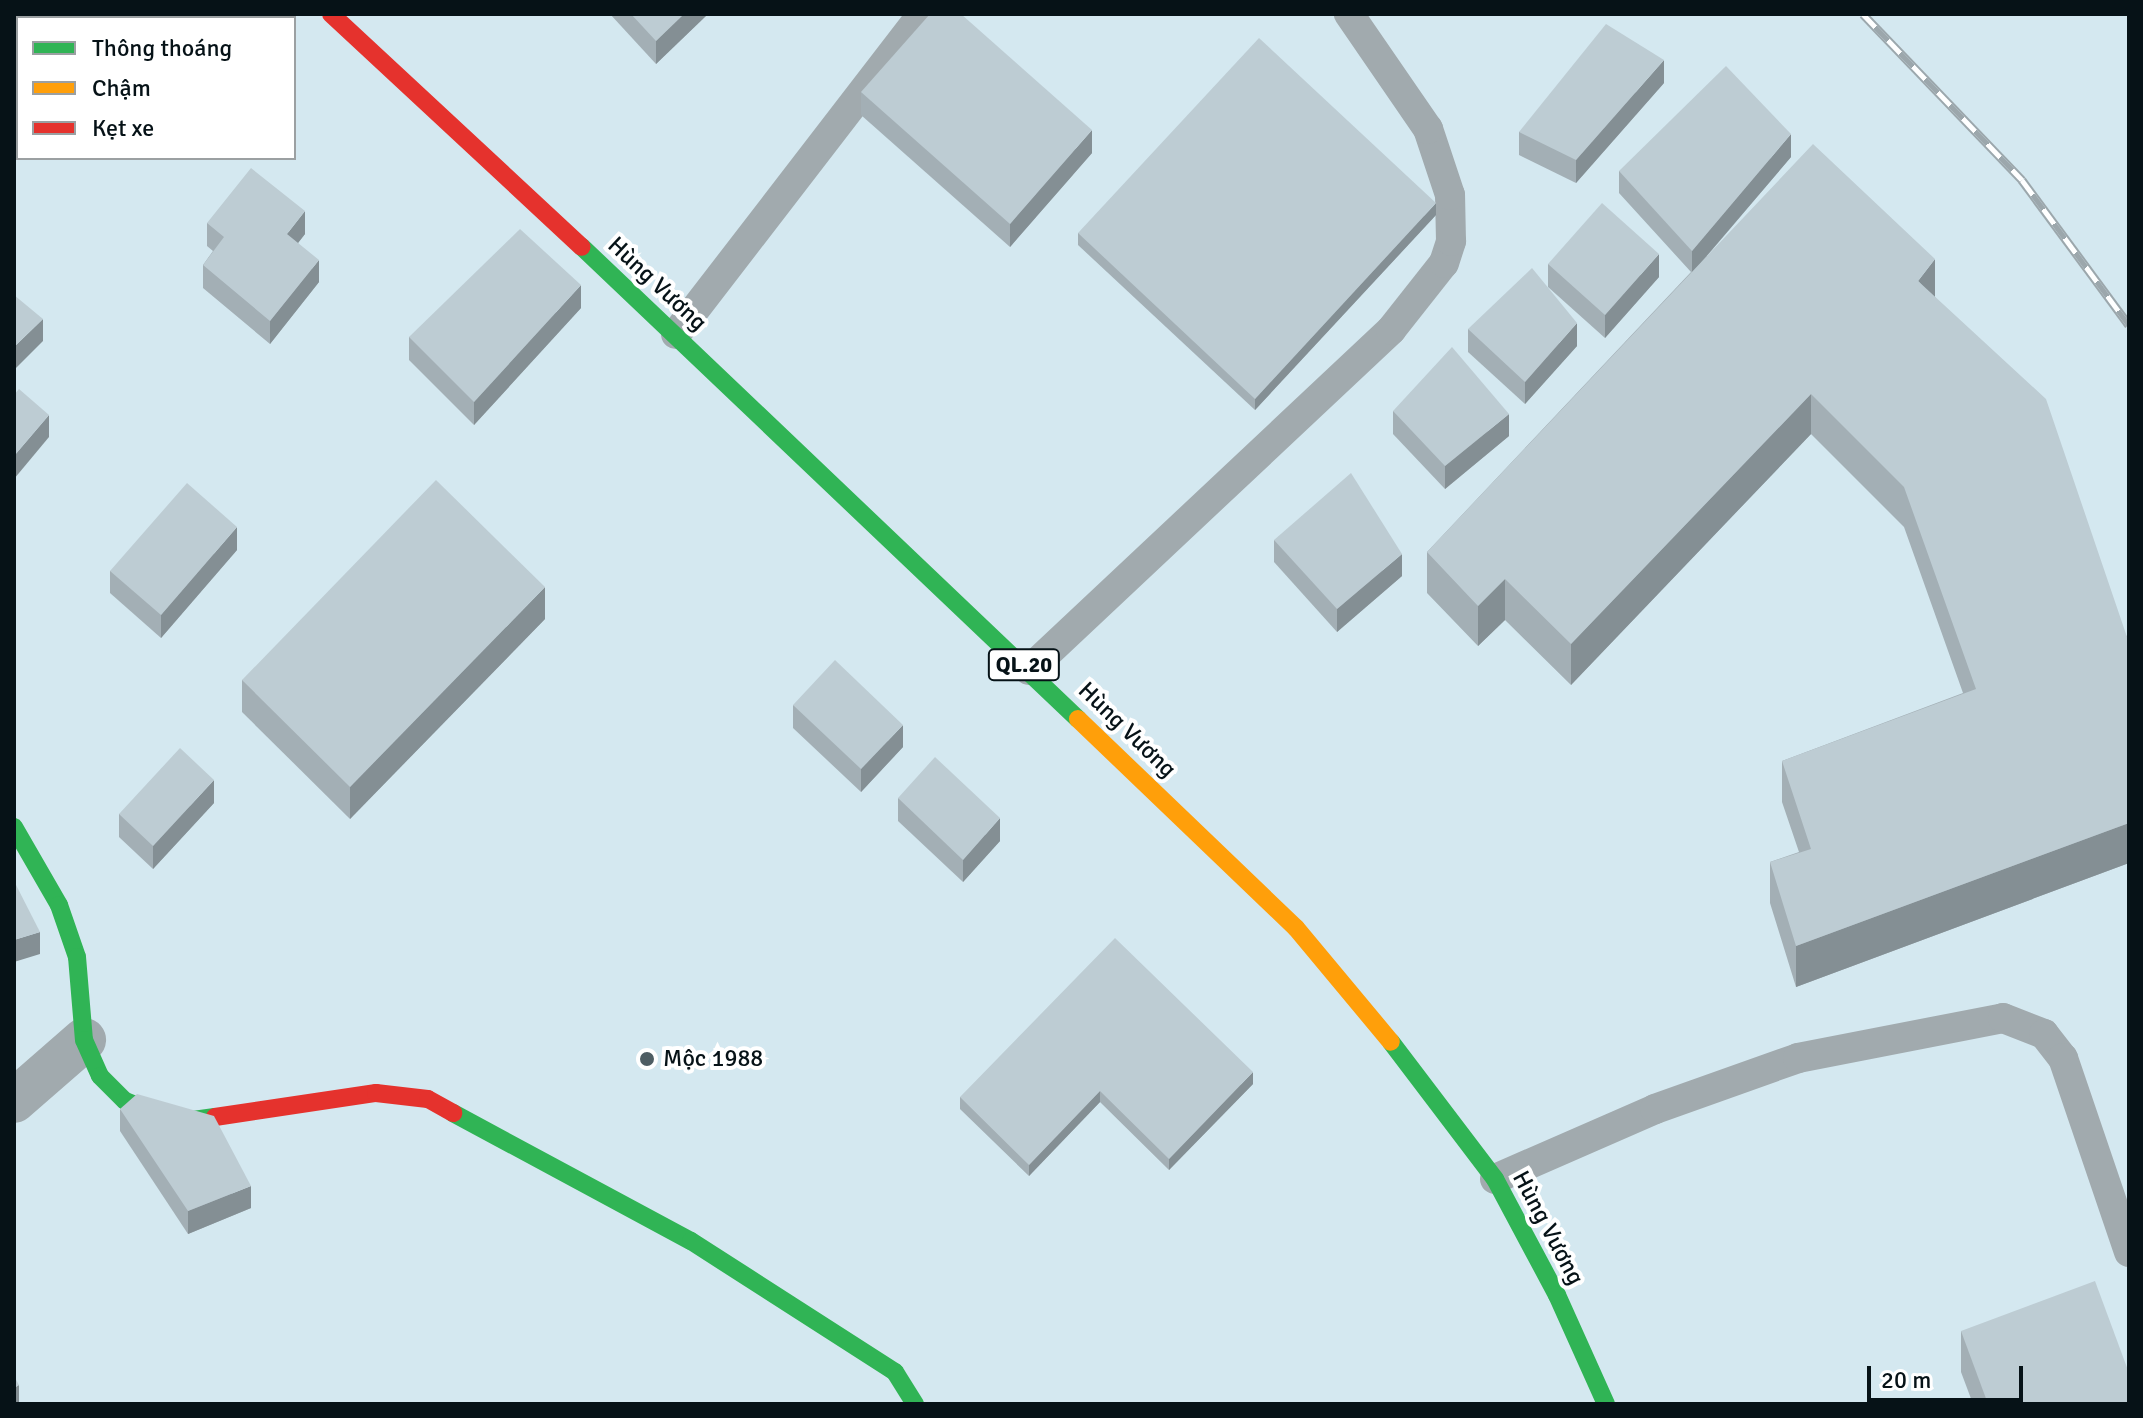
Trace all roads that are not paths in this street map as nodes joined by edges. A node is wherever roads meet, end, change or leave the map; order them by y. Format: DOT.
graph roads {
  1 [pos="331,14"];
  2 [pos="922,14"];
  3 [pos="1349,14"];
  4 [pos="676,334"];
  5 [pos="1029,670"];
  6 [pos="14,827"];
  7 [pos="84,1040"];
  8 [pos="15,1102"];
  9 [pos="1495,1179"];
  10 [pos="2129,1252"];
  11 [pos="915,1404"];
  12 [pos="1606,1404"];
  1 -- 4 [label="main road, Hùng Vương / QL.20"];
  2 -- 4 [label="lane"];
  3 -- 5 [label="lane"];
  4 -- 5 [label="main road, Hùng Vương / QL.20"];
  5 -- 9 [label="main road, Hùng Vương / QL.20"];
  6 -- 7 [label="main road"];
  7 -- 8 [label="street"];
  7 -- 11 [label="main road"];
  9 -- 10 [label="lane"];
  9 -- 12 [label="main road, Hùng Vương / QL.20"];
}
